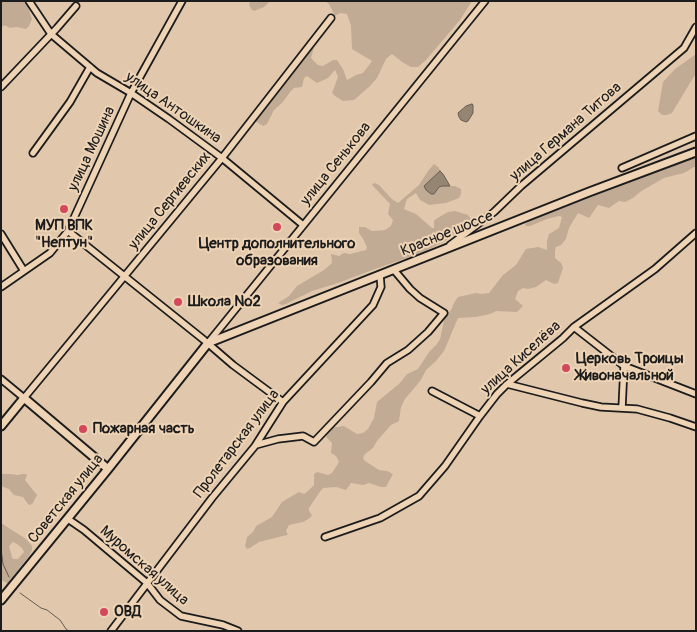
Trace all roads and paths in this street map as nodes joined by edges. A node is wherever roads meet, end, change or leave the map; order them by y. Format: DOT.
graph roads {
  1 [pos="29,1"];
  2 [pos="182,1"];
  3 [pos="485,1"];
  4 [pos="76,6"];
  5 [pos="331,18"];
  6 [pos="696,27"];
  7 [pos="51,34"];
  8 [pos="90,67"];
  9 [pos="1,87"];
  10 [pos="131,93"];
  11 [pos="696,136"];
  12 [pos="696,152"];
  13 [pos="33,153"];
  14 [pos="222,158"];
  15 [pos="622,168"];
  16 [pos="303,225"];
  17 [pos="68,231"];
  18 [pos="696,233"];
  19 [pos="1,234"];
  20 [pos="444,250"];
  21 [pos="394,270"];
  22 [pos="24,271"];
  23 [pos="380,275"];
  24 [pos="125,276"];
  25 [pos="1,287"];
  26 [pos="223,324"];
  27 [pos="574,327"];
  28 [pos="229,335"];
  29 [pos="208,343"];
  30 [pos="624,366"];
  31 [pos="1,379"];
  32 [pos="507,384"];
  33 [pos="432,391"];
  34 [pos="696,394"];
  35 [pos="24,398"];
  36 [pos="282,402"];
  37 [pos="622,408"];
  38 [pos="480,416"];
  39 [pos="1,426"];
  40 [pos="696,427"];
  41 [pos="256,445"];
  42 [pos="108,469"];
  43 [pos="68,519"];
  44 [pos="325,537"];
  45 [pos="147,583"];
  46 [pos="1,600"];
  47 [pos="112,631"];
  48 [pos="238,631"];
  1 -- 7 [label="street, улица Антошкина"];
  2 -- 10 [label="street, улица Мошина"];
  3 -- 16 [label="street, улица Сенькова"];
  4 -- 7 [label="street"];
  5 -- 14 [label="street, улица Сергиевских"];
  6 -- 20 [label="street, улица Германа Титова"];
  7 -- 8 [label="street, улица Антошкина"];
  7 -- 9 [label="street"];
  8 -- 10 [label="street, улица Антошкина"];
  8 -- 13 [label="street"];
  10 -- 14 [label="street, улица Антошкина"];
  10 -- 17 [label="street, улица Мошина"];
  11 -- 15 [label="street"];
  12 -- 20 [label="main road, Красное шоссе"];
  14 -- 16 [label="street, улица Антошкина"];
  14 -- 24 [label="street, улица Сергиевских"];
  16 -- 26 [label="street, улица Сенькова"];
  17 -- 22 [label="street, улица Мошина"];
  17 -- 24 [label="street"];
  18 -- 27 [label="street, улица Киселёва"];
  19 -- 22 [label="street"];
  20 -- 21 [label="main road, Красное шоссе"];
  21 -- 23 [label="main road, Красное шоссе"];
  21 -- 41 [label="street"];
  22 -- 25 [label="street, улица Мошина"];
  23 -- 28 [label="main road, Красное шоссе"];
  23 -- 36 [label="street, Пролетарская улица"];
  24 -- 29 [label="street"];
  24 -- 35 [label="street, улица Сергиевских"];
  26 -- 28 [label="street"];
  26 -- 29 [label="street, улица Сенькова"];
  27 -- 30 [label="street"];
  27 -- 32 [label="street, улица Киселёва"];
  28 -- 29 [label="main road, Красное шоссе"];
  29 -- 36 [label="street"];
  29 -- 42 [label="main road, Советская улица"];
  30 -- 34 [label="street"];
  30 -- 37 [label="street"];
  31 -- 35 [label="street"];
  32 -- 37 [label="street"];
  32 -- 38 [label="street, улица Киселёва"];
  33 -- 38 [label="street"];
  35 -- 39 [label="main road"];
  35 -- 42 [label="main road"];
  36 -- 41 [label="street, Пролетарская улица"];
  37 -- 40 [label="street"];
  38 -- 44 [label="street, улица Киселёва"];
  41 -- 45 [label="street, Пролетарская улица"];
  42 -- 43 [label="main road, Советская улица"];
  43 -- 45 [label="street, Муромская улица"];
  43 -- 46 [label="main road, Советская улица"];
  45 -- 47 [label="street, Пролетарская улица"];
  45 -- 48 [label="street, Муромская улица"];
}
